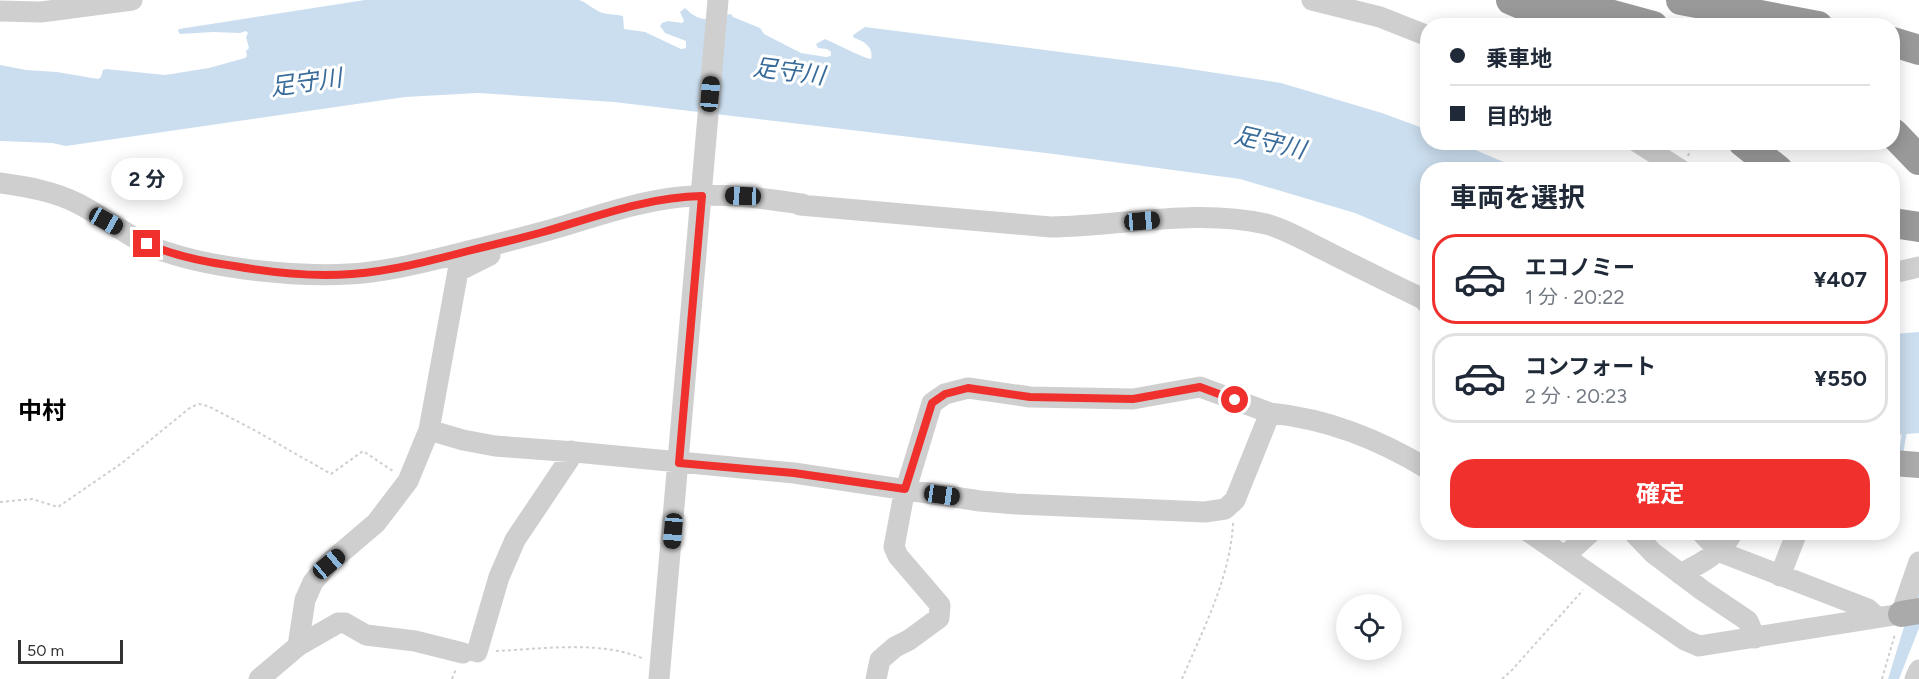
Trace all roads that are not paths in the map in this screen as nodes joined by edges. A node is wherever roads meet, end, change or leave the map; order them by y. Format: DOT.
graph roads {
  1 [pos="132,0"];
  2 [pos="718,0"];
  3 [pos="1312,0"];
  4 [pos="1511,0"];
  5 [pos="1558,0"];
  6 [pos="1681,0"];
  7 [pos="0,11"];
  8 [pos="1555,18"];
  9 [pos="1624,18"];
  10 [pos="1776,18"];
  11 [pos="1420,33"];
  12 [pos="1900,44"];
  13 [pos="1919,50"];
  14 [pos="1900,140"];
  15 [pos="1649,150"];
  16 [pos="1753,150"];
  17 [pos="1919,160"];
  18 [pos="1668,162"];
  19 [pos="1768,162"];
  20 [pos="0,183"];
  21 [pos="702,192"];
  22 [pos="1900,224"];
  23 [pos="1919,227"];
  24 [pos="539,233"];
  25 [pos="1919,267"];
  26 [pos="1900,271"];
  27 [pos="1420,298"];
  28 [pos="1270,413"];
  29 [pos="429,430"];
  30 [pos="571,451"];
  31 [pos="679,463"];
  32 [pos="1900,464"];
  33 [pos="1420,465"];
  34 [pos="1919,465"];
  35 [pos="905,489"];
  36 [pos="1541,540"];
  37 [pos="1582,540"];
  38 [pos="1641,540"];
  39 [pos="1709,540"];
  40 [pos="1729,540"];
  41 [pos="1794,540"];
  42 [pos="1718,550"];
  43 [pos="1565,556"];
  44 [pos="1919,562"];
  45 [pos="1680,574"];
  46 [pos="1780,576"];
  47 [pos="1901,614"];
  48 [pos="1755,638"];
  49 [pos="298,646"];
  50 [pos="1919,670"];
  51 [pos="660,673"];
  52 [pos="259,679"];
  53 [pos="876,679"];
  54 [pos="1915,679"];
  1 -- 7 [label="street"];
  2 -- 21 [label="street"];
  3 -- 11 [label="street"];
  4 -- 8 [label="highway"];
  5 -- 9 [label="highway"];
  6 -- 10 [label="highway"];
  12 -- 13 [label="highway"];
  14 -- 17 [label="highway"];
  15 -- 18 [label="street"];
  16 -- 19 [label="highway"];
  20 -- 24 [label="street"];
  21 -- 24 [label="street"];
  21 -- 27 [label="street"];
  21 -- 31 [label="street"];
  22 -- 23 [label="highway"];
  24 -- 29 [label="street"];
  25 -- 26 [label="street"];
  28 -- 33 [label="street"];
  28 -- 35 [label="street"];
  28 -- 35 [label="street"];
  29 -- 30 [label="street"];
  29 -- 49 [label="street"];
  30 -- 31 [label="street"];
  30 -- 49 [label="street"];
  31 -- 35 [label="street"];
  31 -- 51 [label="street"];
  32 -- 34 [label="main road"];
  35 -- 53 [label="street"];
  36 -- 43 [label="street"];
  37 -- 43 [label="street"];
  38 -- 45 [label="street"];
  39 -- 42 [label="street"];
  40 -- 42 [label="street"];
  41 -- 46 [label="street"];
  42 -- 45 [label="street"];
  42 -- 46 [label="street"];
  43 -- 48 [label="street"];
  44 -- 47 [label="street"];
  45 -- 48 [label="street"];
  46 -- 47 [label="street"];
  47 -- 48 [label="street"];
  49 -- 52 [label="street"];
  50 -- 54 [label="street"];
}
